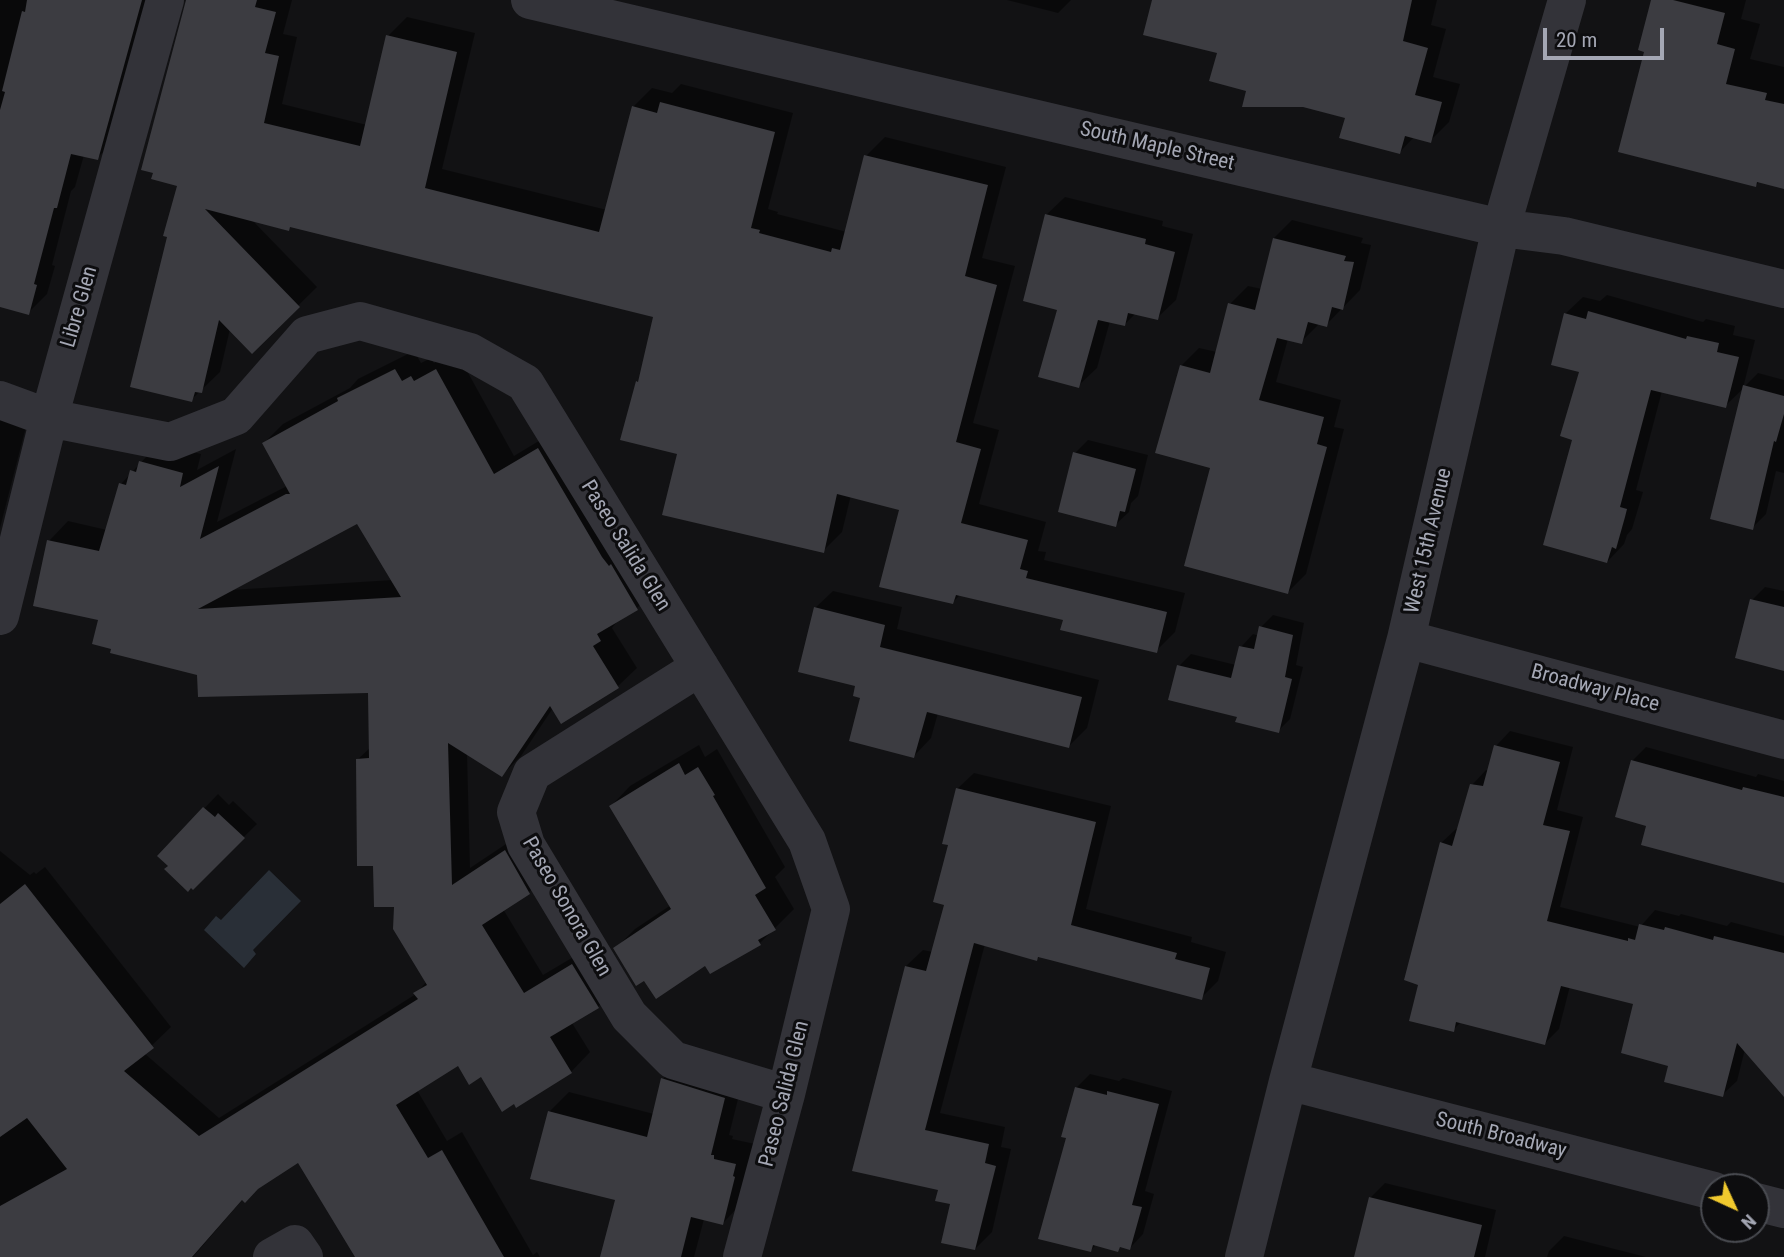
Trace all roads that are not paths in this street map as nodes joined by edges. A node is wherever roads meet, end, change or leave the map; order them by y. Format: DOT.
graph roads {
  1 [pos="165,0"];
  2 [pos="530,0"];
  3 [pos="1567,0"];
  4 [pos="1501,228"];
  5 [pos="1784,289"];
  6 [pos="0,400"];
  7 [pos="49,418"];
  8 [pos="0,616"];
  9 [pos="1406,639"];
  10 [pos="700,667"];
  11 [pos="1784,740"];
  12 [pos="1288,1081"];
  13 [pos="786,1094"];
  14 [pos="1700,1187"];
  15 [pos="272,1257"];
  16 [pos="304,1257"];
  17 [pos="742,1257"];
  18 [pos="1244,1257"];
  1 -- 7 [label="street, Libre Glen"];
  2 -- 4 [label="street, South Maple Street"];
  3 -- 4 [label="street, West 15th Avenue"];
  4 -- 5 [label="street, South Maple Street"];
  4 -- 9 [label="street, West 15th Avenue"];
  6 -- 7 [label="street, Paseo Salida Glen"];
  7 -- 8 [label="street, Libre Glen"];
  7 -- 10 [label="street, Paseo Salida Glen"];
  9 -- 11 [label="street, Broadway Place"];
  9 -- 12 [label="street, West 15th Avenue"];
  10 -- 13 [label="street, Paseo Salida Glen"];
  10 -- 13 [label="street, Paseo Sonora Glen"];
  12 -- 14 [label="street, South Broadway"];
  12 -- 18 [label="street, West 15th Avenue"];
  13 -- 17 [label="street, Paseo Salida Glen"];
  15 -- 16 [label="street"];
}
